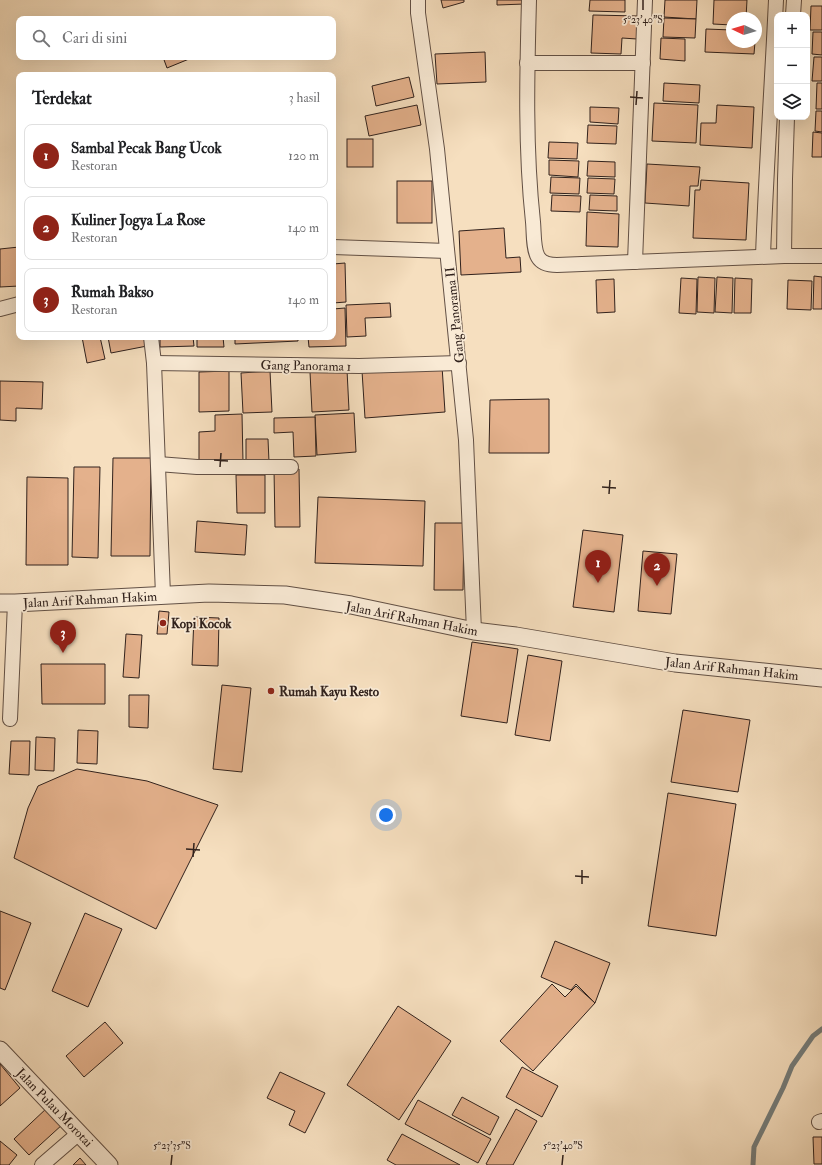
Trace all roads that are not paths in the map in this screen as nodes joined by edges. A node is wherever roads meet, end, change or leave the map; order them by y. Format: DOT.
graph roads {
  1 [pos="418,0"];
  2 [pos="529,0"];
  3 [pos="645,0"];
  4 [pos="776,0"];
  5 [pos="794,0"];
  6 [pos="793,12"];
  7 [pos="527,63"];
  8 [pos="643,63"];
  9 [pos="787,120"];
  10 [pos="336,247"];
  11 [pos="447,250"];
  12 [pos="763,256"];
  13 [pos="784,256"];
  14 [pos="822,256"];
  15 [pos="635,262"];
  16 [pos="16,305"];
  17 [pos="0,309"];
  18 [pos="151,340"];
  19 [pos="154,363"];
  20 [pos="459,363"];
  21 [pos="158,464"];
  22 [pos="291,467"];
  23 [pos="163,595"];
  24 [pos="7,603"];
  25 [pos="474,631"];
  26 [pos="822,678"];
  27 [pos="10,719"];
  28 [pos="0,1050"];
  29 [pos="79,1133"];
  30 [pos="42,1165"];
  31 [pos="109,1165"];
  1 -- 11 [label="street, Gang Panorama II"];
  2 -- 7 [label="street"];
  3 -- 8 [label="street"];
  4 -- 12 [label="street"];
  5 -- 6 [label="street"];
  7 -- 8 [label="street"];
  7 -- 15 [label="street"];
  8 -- 15 [label="street"];
  9 -- 13 [label="street"];
  10 -- 11 [label="street"];
  11 -- 20 [label="street, Gang Panorama II"];
  12 -- 13 [label="street"];
  12 -- 15 [label="street"];
  13 -- 14 [label="street"];
  16 -- 17 [label="street"];
  18 -- 19 [label="street"];
  19 -- 20 [label="street, Gang Panorama 1"];
  19 -- 21 [label="street"];
  20 -- 25 [label="street, Gang Panorama II"];
  21 -- 22 [label="street"];
  21 -- 23 [label="street"];
  23 -- 24 [label="street, Jalan Arif Rahman Hakim"];
  23 -- 25 [label="street, Jalan Arif Rahman Hakim"];
  24 -- 27 [label="street"];
  25 -- 26 [label="street, Jalan Arif Rahman Hakim"];
  28 -- 29 [label="street, Jalan Pulau Morotai"];
  29 -- 30 [label="street"];
  29 -- 31 [label="street, Jalan Pulau Morotai"];
}
